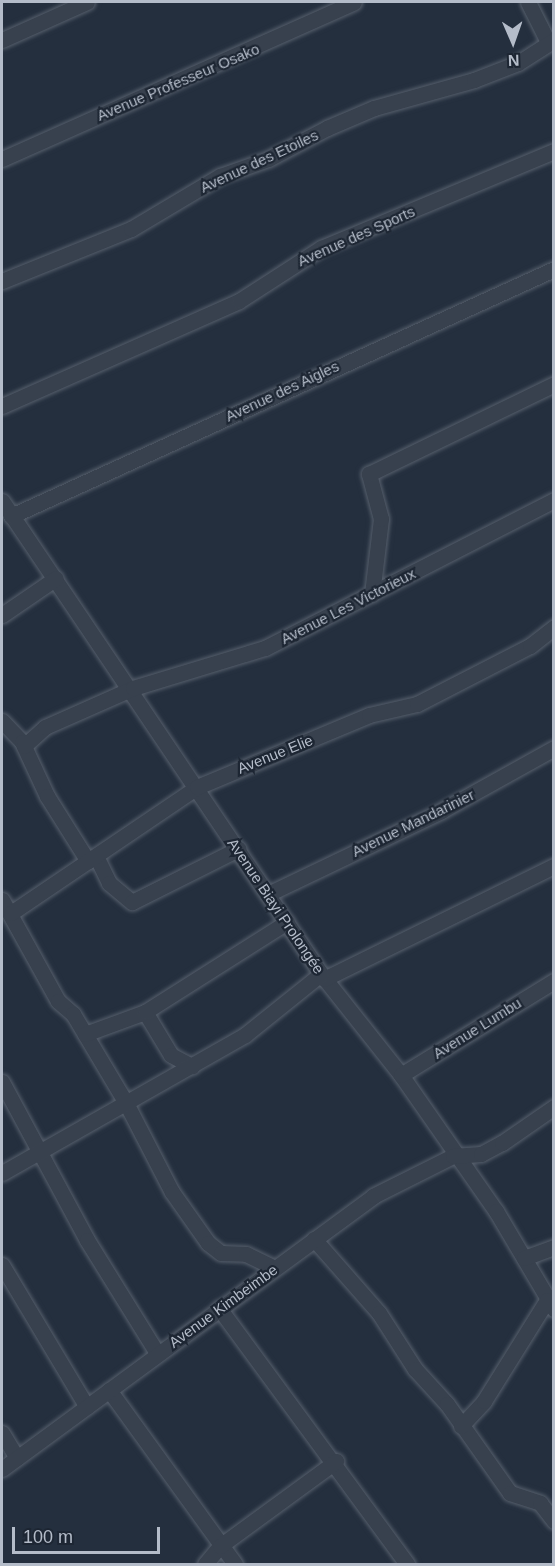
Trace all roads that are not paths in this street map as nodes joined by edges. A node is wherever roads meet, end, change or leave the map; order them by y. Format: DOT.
graph roads {
  1 [pos="87,2"];
  2 [pos="354,2"];
  3 [pos="528,2"];
  4 [pos="2,40"];
  5 [pos="551,41"];
  6 [pos="554,151"];
  7 [pos="2,159"];
  8 [pos="554,269"];
  9 [pos="2,281"];
  10 [pos="554,384"];
  11 [pos="2,406"];
  12 [pos="554,500"];
  13 [pos="2,501"];
  14 [pos="11,516"];
  15 [pos="56,578"];
  16 [pos="372,594"];
  17 [pos="2,615"];
  18 [pos="554,627"];
  19 [pos="133,688"];
  20 [pos="2,720"];
  21 [pos="24,746"];
  22 [pos="554,748"];
  23 [pos="197,787"];
  24 [pos="238,849"];
  25 [pos="92,858"];
  26 [pos="554,866"];
  27 [pos="270,893"];
  28 [pos="6,906"];
  29 [pos="287,922"];
  30 [pos="322,977"];
  31 [pos="554,981"];
  32 [pos="145,1012"];
  33 [pos="85,1034"];
  34 [pos="192,1066"];
  35 [pos="401,1075"];
  36 [pos="2,1082"];
  37 [pos="126,1103"];
  38 [pos="554,1107"];
  39 [pos="42,1150"];
  40 [pos="453,1156"];
  41 [pos="2,1173"];
  42 [pos="314,1239"];
  43 [pos="554,1247"];
  44 [pos="524,1258"];
  45 [pos="2,1265"];
  46 [pos="275,1268"];
  47 [pos="550,1304"];
  48 [pos="219,1308"];
  49 [pos="157,1353"];
  50 [pos="109,1390"];
  51 [pos="87,1407"];
  52 [pos="461,1426"];
  53 [pos="2,1433"];
  54 [pos="17,1458"];
  55 [pos="336,1461"];
  56 [pos="2,1469"];
  57 [pos="554,1521"];
  58 [pos="220,1546"];
  59 [pos="205,1564"];
  60 [pos="235,1564"];
  61 [pos="408,1564"];
  1 -- 4 [label="street"];
  2 -- 7 [label="street, Avenue Professeur Osako"];
  3 -- 5 [label="street"];
  5 -- 9 [label="street, Avenue des Etoiles"];
  6 -- 11 [label="street, Avenue des Sports"];
  8 -- 14 [label="street, Avenue des Aigles"];
  10 -- 16 [label="street"];
  12 -- 16 [label="street, Avenue Les Victorieux"];
  13 -- 14 [label="street, Avenue Biayi Prolongée"];
  14 -- 15 [label="street, Avenue Biayi Prolongée"];
  15 -- 17 [label="street"];
  15 -- 19 [label="street, Avenue Biayi Prolongée"];
  16 -- 19 [label="street, Avenue Les Victorieux"];
  18 -- 23 [label="street, Avenue Elie"];
  19 -- 21 [label="street, Avenue Les Victorieux"];
  19 -- 23 [label="street, Avenue Biayi Prolongée"];
  20 -- 21 [label="street"];
  21 -- 25 [label="street"];
  22 -- 27 [label="street, Avenue Mandarinier"];
  23 -- 24 [label="street, Avenue Biayi Prolongée"];
  23 -- 25 [label="street, Avenue Elie"];
  24 -- 25 [label="street"];
  24 -- 27 [label="street, Avenue Biayi Prolongée"];
  25 -- 28 [label="street, Avenue Elie"];
  26 -- 30 [label="street"];
  27 -- 29 [label="street, Avenue Biayi Prolongée"];
  28 -- 33 [label="street"];
  29 -- 30 [label="street, Avenue Biayi Prolongée"];
  29 -- 32 [label="street"];
  30 -- 34 [label="street"];
  30 -- 35 [label="street, Avenue Biayi Prolongée"];
  31 -- 35 [label="street, Avenue Lumbu"];
  32 -- 33 [label="street"];
  32 -- 34 [label="street"];
  33 -- 37 [label="street"];
  34 -- 37 [label="street"];
  35 -- 40 [label="street, Avenue Biayi Prolongée"];
  36 -- 39 [label="street"];
  37 -- 39 [label="street"];
  37 -- 46 [label="street"];
  38 -- 40 [label="street"];
  39 -- 41 [label="street"];
  39 -- 49 [label="street"];
  40 -- 42 [label="street, Avenue Kimbeimbe"];
  40 -- 44 [label="street, Avenue Biayi Prolongée"];
  42 -- 46 [label="street, Avenue Kimbeimbe"];
  42 -- 52 [label="street"];
  43 -- 44 [label="street"];
  44 -- 47 [label="street, Avenue Biayi Prolongée"];
  45 -- 51 [label="street"];
  46 -- 48 [label="street, Avenue Kimbeimbe"];
  47 -- 52 [label="street"];
  48 -- 49 [label="street, Avenue Kimbeimbe"];
  48 -- 55 [label="street"];
  49 -- 50 [label="street, Avenue Kimbeimbe"];
  50 -- 51 [label="street, Avenue Kimbeimbe"];
  50 -- 58 [label="street"];
  51 -- 54 [label="street, Avenue Kimbeimbe"];
  52 -- 57 [label="street"];
  53 -- 54 [label="street"];
  54 -- 56 [label="street, Avenue Kimbeimbe"];
  55 -- 58 [label="street"];
  55 -- 61 [label="street"];
  58 -- 59 [label="street"];
  58 -- 60 [label="street"];
}
